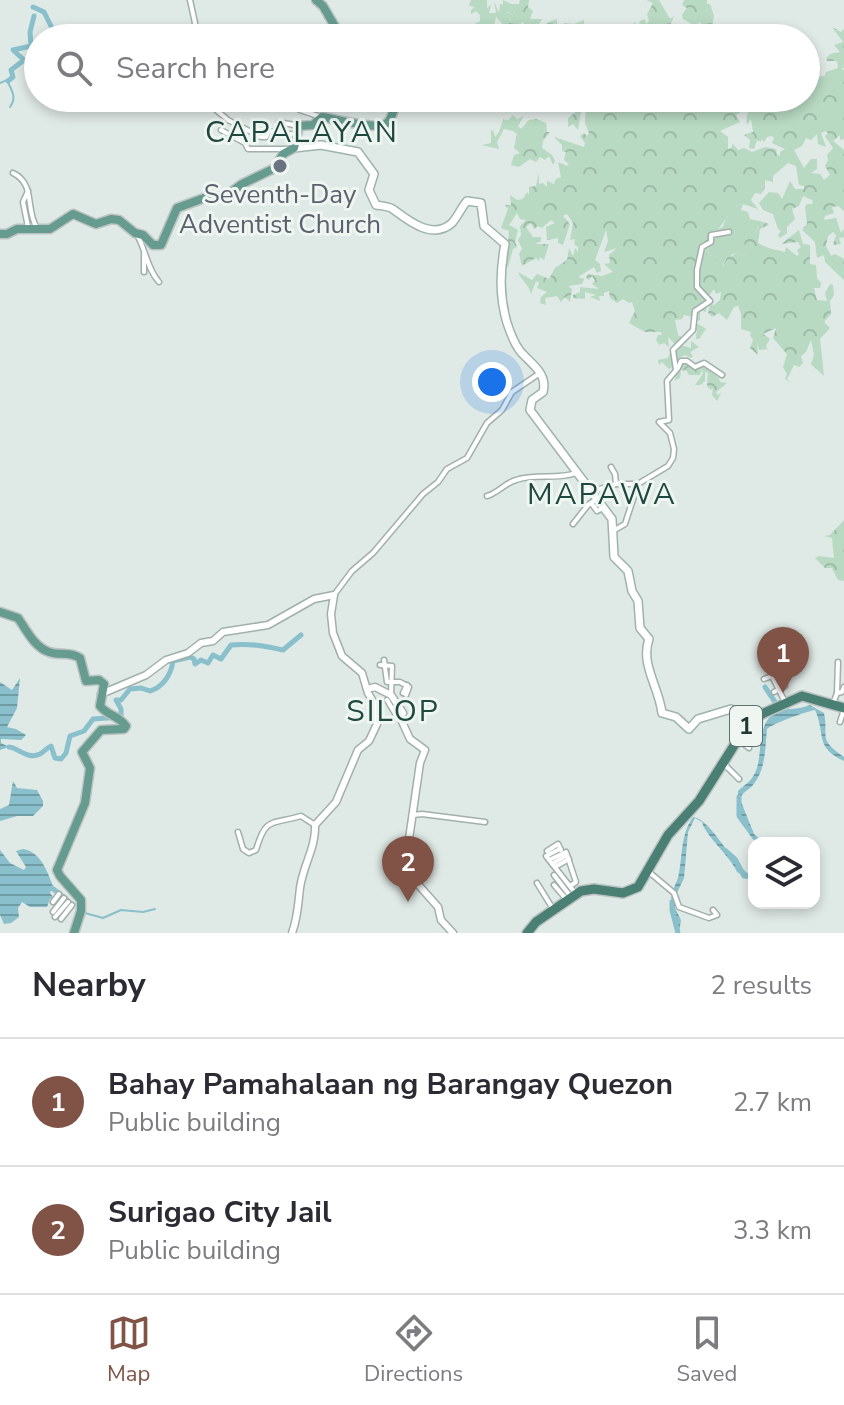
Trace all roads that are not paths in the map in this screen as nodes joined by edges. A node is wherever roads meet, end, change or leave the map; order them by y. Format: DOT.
graph roads {
  1 [pos="190,0"];
  2 [pos="316,0"];
  3 [pos="195,24"];
  4 [pos="334,24"];
  5 [pos="219,112"];
  6 [pos="306,112"];
  7 [pos="392,112"];
  8 [pos="321,117"];
  9 [pos="279,122"];
  10 [pos="221,130"];
  11 [pos="295,141"];
  12 [pos="13,173"];
  13 [pos="28,191"];
  14 [pos="28,229"];
  15 [pos="38,230"];
  16 [pos="729,232"];
  17 [pos="0,234"];
  18 [pos="136,234"];
  19 [pos="144,253"];
  20 [pos="144,272"];
  21 [pos="159,282"];
  22 [pos="540,372"];
  23 [pos="675,372"];
  24 [pos="722,375"];
  25 [pos="611,467"];
  26 [pos="576,473"];
  27 [pos="616,484"];
  28 [pos="638,484"];
  29 [pos="487,496"];
  30 [pos="593,498"];
  31 [pos="573,524"];
  32 [pos="613,531"];
  33 [pos="334,595"];
  34 [pos="0,612"];
  35 [pos="838,662"];
  36 [pos="383,663"];
  37 [pos="764,679"];
  38 [pos="391,682"];
  39 [pos="371,687"];
  40 [pos="844,687"];
  41 [pos="786,688"];
  42 [pos="405,691"];
  43 [pos="837,693"];
  44 [pos="101,694"];
  45 [pos="779,695"];
  46 [pos="390,699"];
  47 [pos="833,704"];
  48 [pos="844,709"];
  49 [pos="840,722"];
  50 [pos="747,725"];
  51 [pos="738,740"];
  52 [pos="749,748"];
  53 [pos="723,764"];
  54 [pos="739,779"];
  55 [pos="412,815"];
  56 [pos="485,822"];
  57 [pos="315,825"];
  58 [pos="238,832"];
  59 [pos="547,851"];
  60 [pos="649,872"];
  61 [pos="566,875"];
  62 [pos="537,883"];
  63 [pos="554,885"];
  64 [pos="67,904"];
  65 [pos="553,909"];
  66 [pos="713,910"];
  67 [pos="292,933"];
  68 [pos="453,933"];
  69 [pos="527,933"];
  1 -- 3 [label="street"];
  2 -- 4 [label="main road"];
  5 -- 11 [label="street"];
  6 -- 8 [label="street"];
  7 -- 8 [label="main road"];
  8 -- 11 [label="main road"];
  9 -- 11 [label="street"];
  10 -- 11 [label="street"];
  11 -- 18 [label="main road"];
  11 -- 22 [label="main road"];
  12 -- 13 [label="street"];
  13 -- 14 [label="street"];
  13 -- 15 [label="street"];
  14 -- 15 [label="main road"];
  14 -- 17 [label="main road"];
  15 -- 18 [label="main road"];
  16 -- 23 [label="street"];
  18 -- 19 [label="street"];
  19 -- 20 [label="street"];
  19 -- 21 [label="street"];
  22 -- 26 [label="main road"];
  22 -- 33 [label="street"];
  23 -- 24 [label="street"];
  23 -- 28 [label="street"];
  25 -- 27 [label="street"];
  26 -- 29 [label="street"];
  26 -- 30 [label="main road"];
  27 -- 28 [label="street"];
  27 -- 30 [label="street"];
  28 -- 32 [label="street"];
  30 -- 31 [label="street"];
  30 -- 32 [label="main road"];
  32 -- 50 [label="main road"];
  33 -- 39 [label="street"];
  33 -- 44 [label="street"];
  34 -- 44 [label="main road"];
  35 -- 43 [label="street"];
  36 -- 38 [label="street"];
  37 -- 45 [label="street"];
  38 -- 42 [label="street"];
  38 -- 46 [label="street"];
  39 -- 46 [label="street"];
  39 -- 57 [label="street"];
  40 -- 43 [label="street"];
  41 -- 45 [label="street"];
  43 -- 47 [label="street"];
  44 -- 64 [label="main road"];
  45 -- 47 [label="highway, 1"];
  45 -- 50 [label="highway, 1"];
  46 -- 55 [label="street"];
  47 -- 48 [label="highway, 1"];
  48 -- 49 [label="street"];
  50 -- 51 [label="highway, 1"];
  51 -- 52 [label="street"];
  51 -- 53 [label="highway, 1"];
  53 -- 54 [label="street"];
  53 -- 60 [label="highway, 1"];
  55 -- 56 [label="street"];
  55 -- 68 [label="street"];
  57 -- 58 [label="street"];
  57 -- 67 [label="street"];
  59 -- 61 [label="street"];
  60 -- 61 [label="highway, 1"];
  60 -- 66 [label="street"];
  61 -- 63 [label="street"];
  61 -- 65 [label="highway"];
  62 -- 65 [label="street"];
  64 -- 64 [label="street"];
  65 -- 69 [label="highway"];
}
